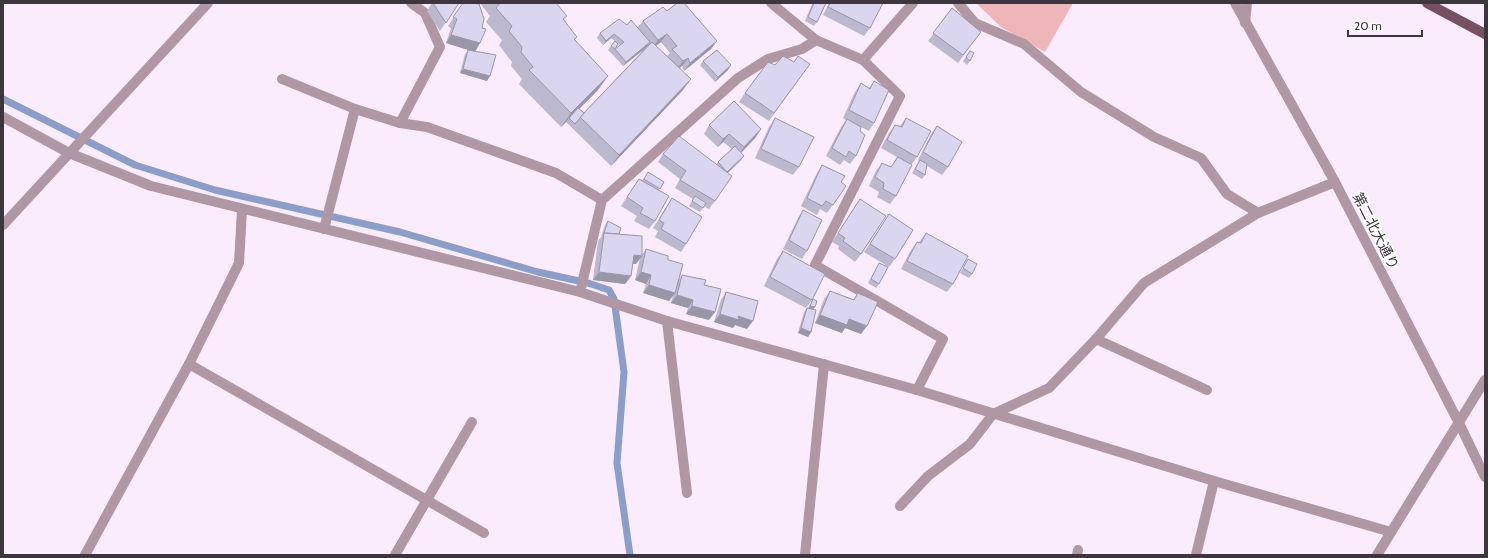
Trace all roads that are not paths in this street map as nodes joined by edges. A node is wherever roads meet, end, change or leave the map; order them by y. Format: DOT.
graph roads {
  1 [pos="208,3"];
  2 [pos="411,3"];
  3 [pos="771,3"];
  4 [pos="913,3"];
  5 [pos="958,3"];
  6 [pos="1235,3"];
  7 [pos="1247,3"];
  8 [pos="1427,3"];
  9 [pos="1245,23"];
  10 [pos="1485,34"];
  11 [pos="816,40"];
  12 [pos="862,60"];
  13 [pos="282,79"];
  14 [pos="355,109"];
  15 [pos="3,118"];
  16 [pos="400,123"];
  17 [pos="73,149"];
  18 [pos="1336,182"];
  19 [pos="602,200"];
  20 [pos="242,210"];
  21 [pos="1258,213"];
  22 [pos="3,225"];
  23 [pos="325,227"];
  24 [pos="580,291"];
  25 [pos="666,321"];
  26 [pos="1096,339"];
  27 [pos="189,364"];
  28 [pos="824,364"];
  29 [pos="1485,380"];
  30 [pos="917,390"];
  31 [pos="1206,390"];
  32 [pos="993,414"];
  33 [pos="472,422"];
  34 [pos="1459,423"];
  35 [pos="1485,477"];
  36 [pos="1214,481"];
  37 [pos="688,493"];
  38 [pos="427,500"];
  39 [pos="900,506"];
  40 [pos="1391,532"];
  41 [pos="484,533"];
  42 [pos="85,555"];
  43 [pos="395,555"];
  44 [pos="805,555"];
  45 [pos="1196,555"];
  46 [pos="1377,555"];
  1 -- 17 [label="street"];
  2 -- 16 [label="street"];
  3 -- 11 [label="street"];
  4 -- 12 [label="street"];
  5 -- 21 [label="street"];
  6 -- 9 [label="street, 第二北大通り"];
  7 -- 9 [label="street"];
  8 -- 10 [label="main road"];
  9 -- 18 [label="street, 第二北大通り"];
  11 -- 12 [label="street"];
  11 -- 19 [label="street"];
  12 -- 30 [label="street"];
  13 -- 14 [label="street"];
  14 -- 16 [label="street"];
  14 -- 23 [label="street"];
  15 -- 17 [label="street"];
  16 -- 19 [label="street"];
  17 -- 20 [label="street"];
  17 -- 22 [label="street"];
  18 -- 21 [label="street"];
  18 -- 34 [label="street, 第二北大通り"];
  19 -- 24 [label="street"];
  20 -- 23 [label="street"];
  20 -- 27 [label="street"];
  21 -- 26 [label="street"];
  23 -- 24 [label="street"];
  24 -- 25 [label="street"];
  25 -- 28 [label="street"];
  25 -- 37 [label="street"];
  26 -- 31 [label="street"];
  26 -- 32 [label="street"];
  27 -- 38 [label="street"];
  27 -- 42 [label="street"];
  28 -- 30 [label="street"];
  28 -- 44 [label="street"];
  29 -- 34 [label="street"];
  30 -- 32 [label="street"];
  32 -- 36 [label="street"];
  32 -- 39 [label="street"];
  33 -- 38 [label="street"];
  34 -- 35 [label="street, 第二北大通り"];
  34 -- 40 [label="street"];
  36 -- 40 [label="street"];
  36 -- 45 [label="street"];
  38 -- 41 [label="street"];
  38 -- 43 [label="street"];
  40 -- 46 [label="street"];
}
